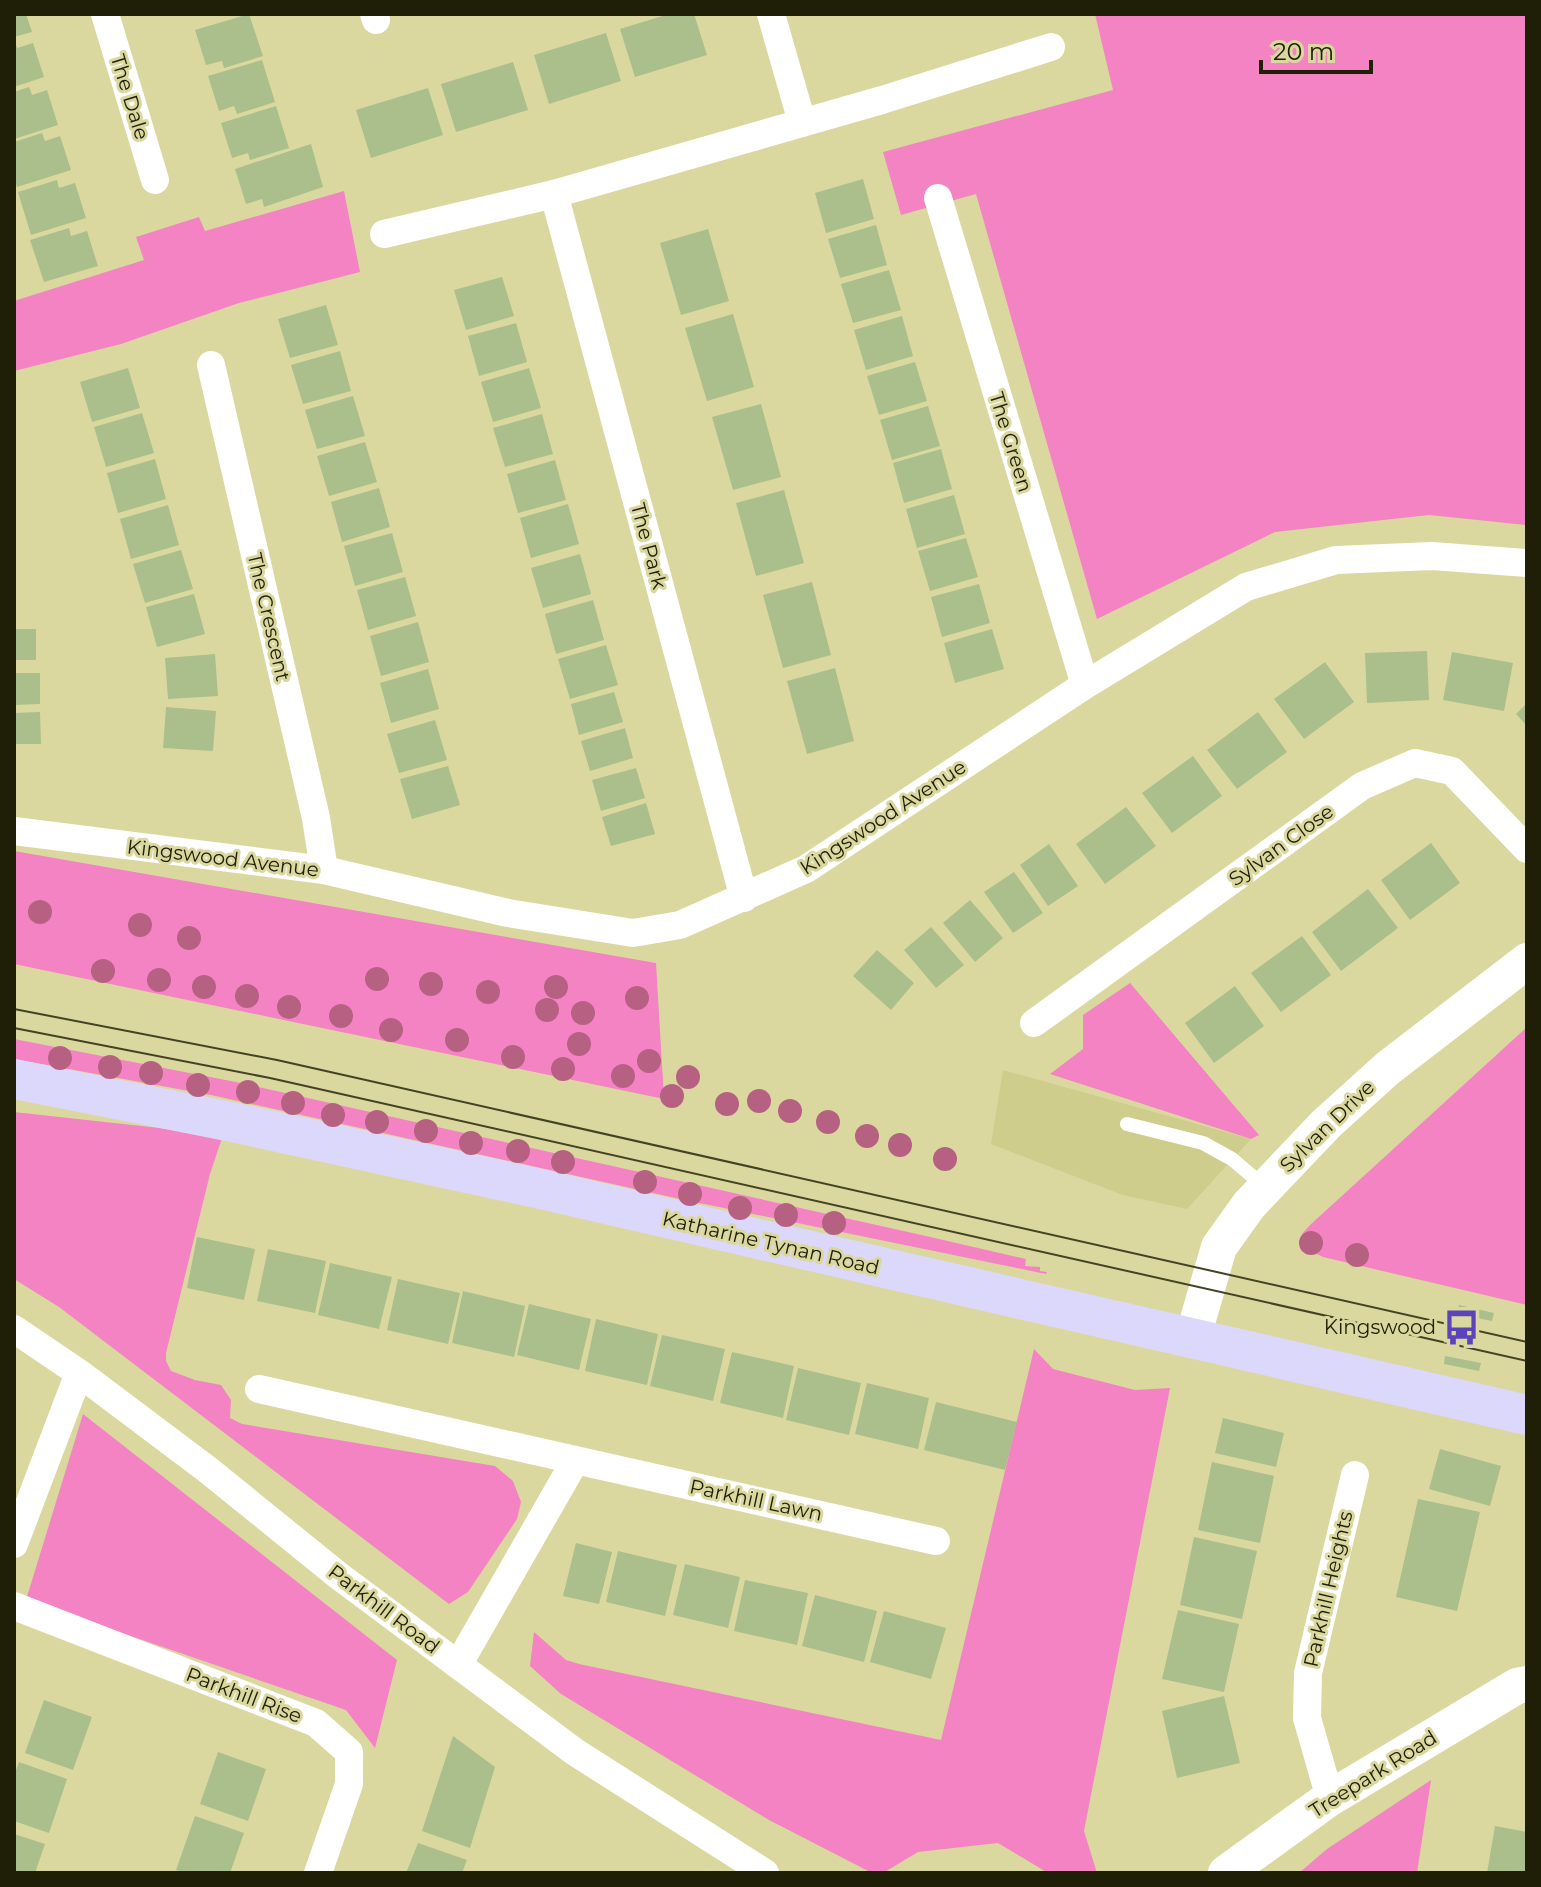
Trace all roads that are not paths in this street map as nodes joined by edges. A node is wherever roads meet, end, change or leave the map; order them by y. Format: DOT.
graph roads {
  1 [pos="105,14"];
  2 [pos="771,14"];
  3 [pos="1051,47"];
  4 [pos="802,122"];
  5 [pos="155,180"];
  6 [pos="554,194"];
  7 [pos="938,198"];
  8 [pos="384,234"];
  9 [pos="211,365"];
  10 [pos="1527,563"];
  11 [pos="1085,685"];
  12 [pos="14,831"];
  13 [pos="1527,849"];
  14 [pos="324,870"];
  15 [pos="744,898"];
  16 [pos="1527,961"];
  17 [pos="1034,1023"];
  18 [pos="14,1079"];
  19 [pos="1127,1124"];
  20 [pos="1265,1187"];
  21 [pos="14,1329"];
  22 [pos="1192,1340"];
  23 [pos="79,1373"];
  24 [pos="259,1389"];
  25 [pos="1527,1415"];
  26 [pos="575,1461"];
  27 [pos="1355,1475"];
  28 [pos="936,1541"];
  29 [pos="14,1544"];
  30 [pos="14,1606"];
  31 [pos="458,1665"];
  32 [pos="1527,1684"];
  33 [pos="1330,1798"];
  34 [pos="318,1873"];
  35 [pos="765,1873"];
  36 [pos="1226,1873"];
  1 -- 5 [label="street, The Dale"];
  2 -- 4 [label="street"];
  3 -- 4 [label="street"];
  4 -- 6 [label="street"];
  6 -- 8 [label="street"];
  6 -- 15 [label="street, The Park"];
  7 -- 11 [label="street, The Green"];
  9 -- 14 [label="street, The Crescent"];
  10 -- 11 [label="street, Kingswood Avenue"];
  11 -- 15 [label="street, Kingswood Avenue"];
  12 -- 14 [label="street, Kingswood Avenue"];
  13 -- 17 [label="street, Sylvan Close"];
  14 -- 15 [label="street, Kingswood Avenue"];
  16 -- 20 [label="street, Sylvan Drive"];
  18 -- 22 [label="main road, Katharine Tynan Road"];
  19 -- 20 [label="lane"];
  20 -- 22 [label="street, Sylvan Drive"];
  21 -- 23 [label="street, Parkhill Road"];
  22 -- 25 [label="main road, Katharine Tynan Road"];
  23 -- 29 [label="street"];
  23 -- 31 [label="street, Parkhill Road"];
  24 -- 26 [label="street, Parkhill Lawn"];
  26 -- 28 [label="street, Parkhill Lawn"];
  26 -- 31 [label="street"];
  27 -- 33 [label="street, Parkhill Heights"];
  30 -- 34 [label="street, Parkhill Rise"];
  31 -- 35 [label="street, Parkhill Road"];
  32 -- 33 [label="street, Treepark Road"];
  33 -- 36 [label="street, Treepark Road"];
}
